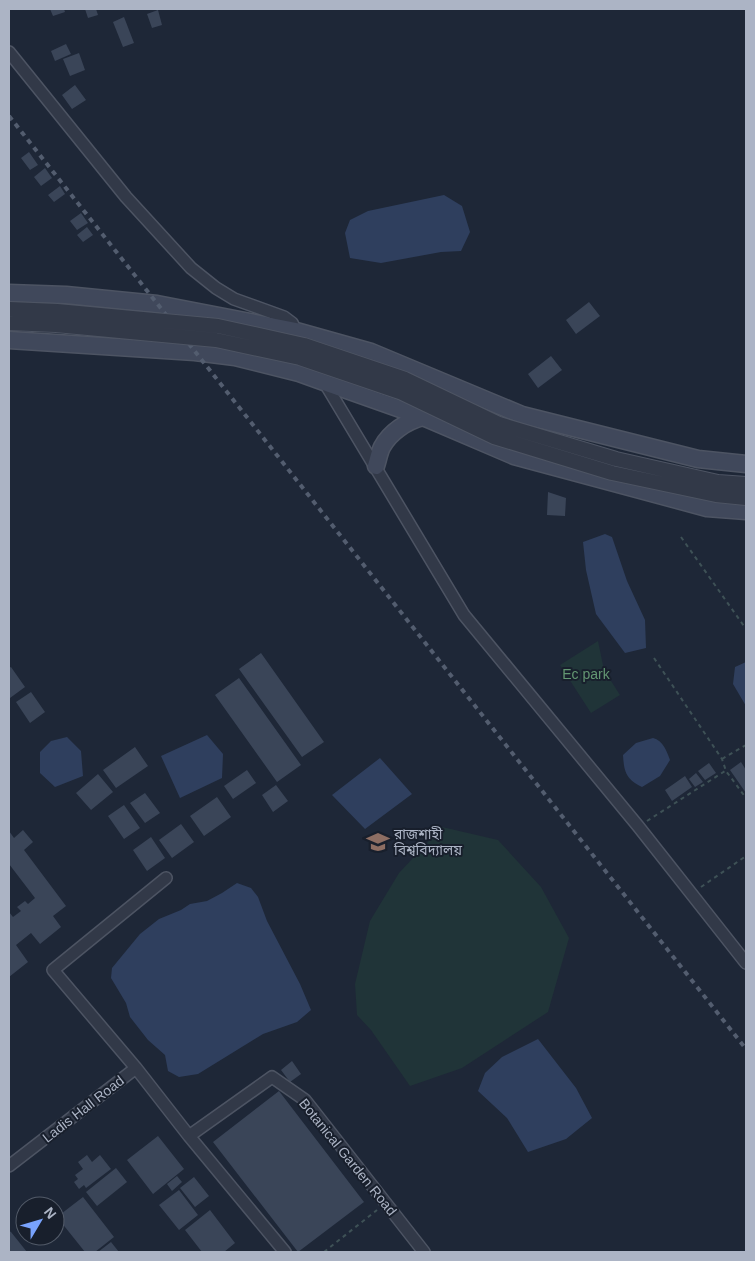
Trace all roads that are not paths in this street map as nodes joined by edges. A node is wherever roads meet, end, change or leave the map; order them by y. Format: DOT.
graph roads {
  1 [pos="9,52"];
  2 [pos="9,293"];
  3 [pos="9,310"];
  4 [pos="9,323"];
  5 [pos="296,331"];
  6 [pos="9,340"];
  7 [pos="324,382"];
  8 [pos="422,417"];
  9 [pos="746,464"];
  10 [pos="376,466"];
  11 [pos="746,484"];
  12 [pos="746,498"];
  13 [pos="746,511"];
  14 [pos="166,878"];
  15 [pos="746,963"];
  16 [pos="136,1068"];
  17 [pos="189,1136"];
  18 [pos="9,1166"];
  19 [pos="285,1252"];
  20 [pos="424,1252"];
  1 -- 5 [label="street"];
  2 -- 5 [label="main road"];
  3 -- 11 [label="street, bridge"];
  4 -- 12 [label="street, bridge"];
  5 -- 7 [label="street"];
  5 -- 9 [label="main road"];
  6 -- 7 [label="main road"];
  7 -- 8 [label="main road"];
  7 -- 10 [label="street"];
  8 -- 10 [label="main road"];
  8 -- 13 [label="main road"];
  10 -- 15 [label="street"];
  14 -- 16 [label="street"];
  16 -- 17 [label="street, Ladis Hall Road"];
  16 -- 18 [label="street, Ladis Hall Road"];
  17 -- 19 [label="street, Ladis Hall Road"];
  17 -- 20 [label="street, Botanical Garden Road"];
}
